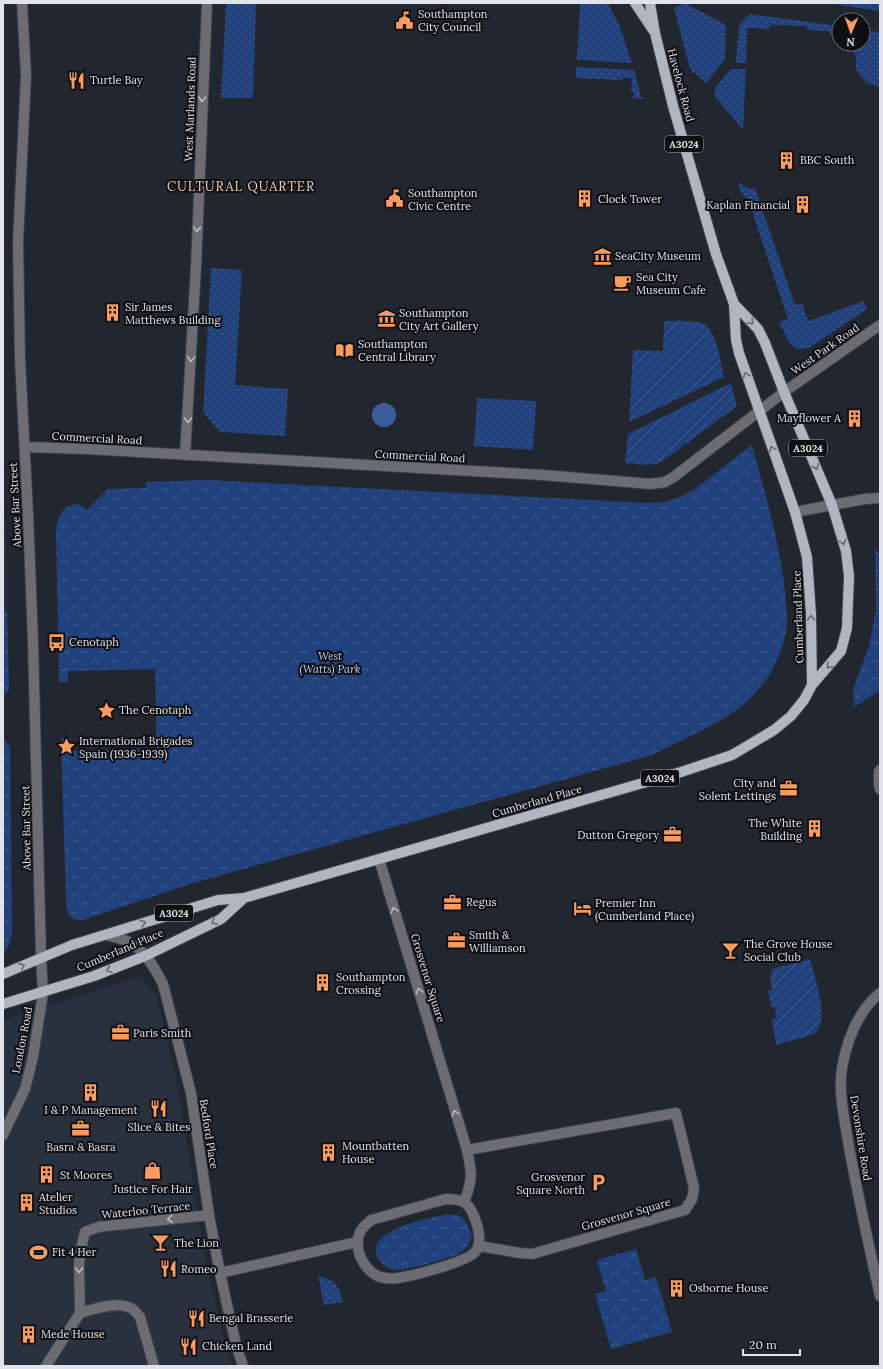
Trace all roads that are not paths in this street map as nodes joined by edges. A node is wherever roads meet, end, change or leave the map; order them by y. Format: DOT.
graph roads {
  1 [pos="22,3"];
  2 [pos="206,3"];
  3 [pos="635,3"];
  4 [pos="650,3"];
  5 [pos="655,34"];
  6 [pos="734,304"];
  7 [pos="880,325"];
  8 [pos="784,392"];
  9 [pos="759,412"];
  10 [pos="25,447"];
  11 [pos="185,455"];
  12 [pos="880,498"];
  13 [pos="832,505"];
  14 [pos="795,512"];
  15 [pos="812,685"];
  16 [pos="879,771"];
  17 [pos="880,789"];
  18 [pos="379,859"];
  19 [pos="244,898"];
  20 [pos="106,935"];
  21 [pos="145,956"];
  22 [pos="41,958"];
  23 [pos="3,974"];
  24 [pos="43,993"];
  25 [pos="880,993"];
  26 [pos="3,1004"];
  27 [pos="3,1135"];
  28 [pos="467,1150"];
  29 [pos="464,1202"];
  30 [pos="209,1215"];
  31 [pos="357,1242"];
  32 [pos="478,1246"];
  33 [pos="220,1273"];
  34 [pos="880,1296"];
  35 [pos="80,1313"];
  36 [pos="46,1366"];
  37 [pos="154,1366"];
  38 [pos="243,1366"];
  1 -- 10 [label="street, Above Bar Street"];
  2 -- 11 [label="street, West Marlands Road, one-way"];
  3 -- 5 [label="main road, Havelock Road / A3024"];
  4 -- 5 [label="main road, Havelock Road / A3024"];
  5 -- 6 [label="main road, Havelock Road / A3024"];
  6 -- 8 [label="main road, Havelock Road / A3024, one-way"];
  9 -- 6 [label="main road, Havelock Road / A3024, one-way"];
  7 -- 8 [label="street, West Park Road"];
  8 -- 9 [label="street, Commercial Road"];
  8 -- 13 [label="main road, Cumberland Place / A3024, one-way"];
  9 -- 11 [label="street, Commercial Road"];
  14 -- 9 [label="main road, Cumberland Place / A3024, one-way"];
  10 -- 11 [label="street, Commercial Road"];
  10 -- 22 [label="street, Above Bar Street"];
  12 -- 13 [label="street"];
  13 -- 14 [label="street"];
  13 -- 15 [label="main road, Cumberland Place / A3024, one-way"];
  15 -- 14 [label="main road, Cumberland Place / A3024, one-way"];
  15 -- 18 [label="main road, Cumberland Place / A3024"];
  16 -- 17 [label="street"];
  18 -- 19 [label="main road, Cumberland Place / A3024"];
  28 -- 18 [label="street, Grosvenor Square, one-way"];
  20 -- 19 [label="main road, Cumberland Place / A3024, one-way"];
  19 -- 21 [label="main road, Cumberland Place / A3024, one-way"];
  20 -- 21 [label="street, Bedford Place"];
  20 -- 22 [label="main road, Cumberland Place / A3024"];
  21 -- 24 [label="main road, Cumberland Place / A3024, one-way"];
  21 -- 30 [label="street, Bedford Place"];
  23 -- 22 [label="main road, A3024, one-way"];
  22 -- 24 [label="street, Above Bar Street"];
  24 -- 26 [label="main road, A3024"];
  24 -- 27 [label="street, London Road"];
  25 -- 34 [label="street, Devonshire Road"];
  28 -- 29 [label="street, Grosvenor Square"];
  28 -- 32 [label="street, Grosvenor Square"];
  29 -- 31 [label="street"];
  29 -- 32 [label="street"];
  30 -- 33 [label="street, Bedford Place"];
  30 -- 35 [label="street, Waterloo Terrace, one-way"];
  31 -- 32 [label="street"];
  31 -- 33 [label="street"];
  33 -- 38 [label="street, Bedford Place"];
  35 -- 36 [label="street"];
  35 -- 37 [label="street"];
}
